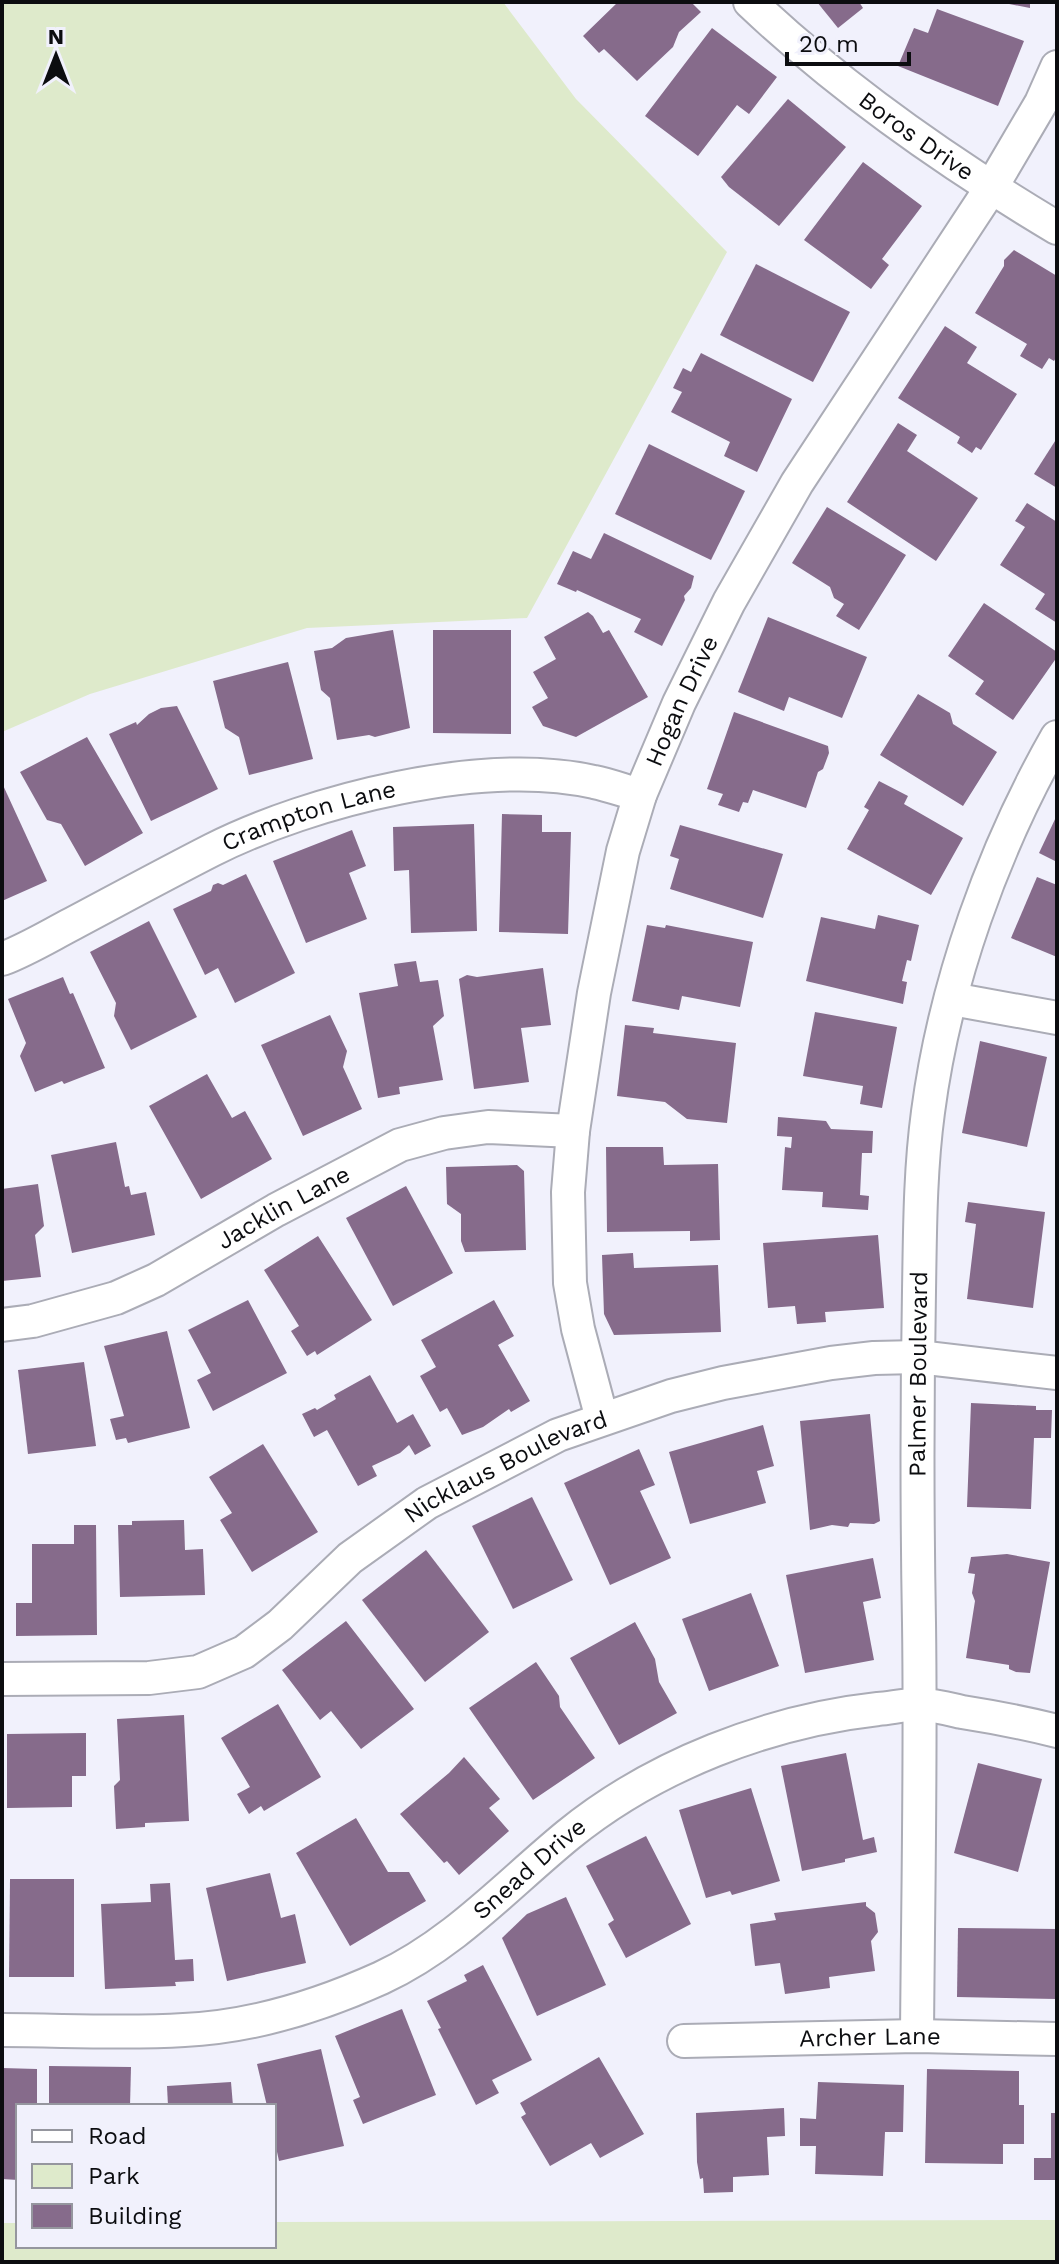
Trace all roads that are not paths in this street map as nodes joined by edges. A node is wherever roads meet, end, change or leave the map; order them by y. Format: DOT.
graph roads {
  1 [pos="750,2"];
  2 [pos="1057,67"];
  3 [pos="991,188"];
  4 [pos="1057,228"];
  5 [pos="1057,737"];
  6 [pos="640,795"];
  7 [pos="2,959"];
  8 [pos="952,999"];
  9 [pos="1057,1018"];
  10 [pos="573,1131"];
  11 [pos="2,1325"];
  12 [pos="918,1357"];
  13 [pos="1057,1373"];
  14 [pos="602,1419"];
  15 [pos="2,1679"];
  16 [pos="920,1704"];
  17 [pos="1057,1731"];
  18 [pos="2,2030"];
  19 [pos="917,2036"];
  20 [pos="1057,2039"];
  21 [pos="684,2041"];
  1 -- 3 [label="street, Boros Drive"];
  2 -- 3 [label="street, Hogan Drive"];
  3 -- 4 [label="street, Boros Drive"];
  3 -- 6 [label="street, Hogan Drive"];
  5 -- 8 [label="street, Palmer Boulevard"];
  6 -- 7 [label="street, Crampton Lane"];
  6 -- 10 [label="street, Hogan Drive"];
  8 -- 9 [label="street"];
  8 -- 12 [label="street, Palmer Boulevard"];
  10 -- 11 [label="street, Jacklin Lane"];
  10 -- 14 [label="street, Hogan Drive"];
  12 -- 13 [label="street, Nicklaus Boulevard"];
  12 -- 14 [label="street, Nicklaus Boulevard"];
  12 -- 16 [label="street, Palmer Boulevard"];
  14 -- 15 [label="street, Nicklaus Boulevard"];
  16 -- 17 [label="street, Snead Drive"];
  16 -- 18 [label="street, Snead Drive"];
  16 -- 19 [label="street, Palmer Boulevard"];
  19 -- 20 [label="street, Archer Lane"];
  19 -- 21 [label="street, Archer Lane"];
}
